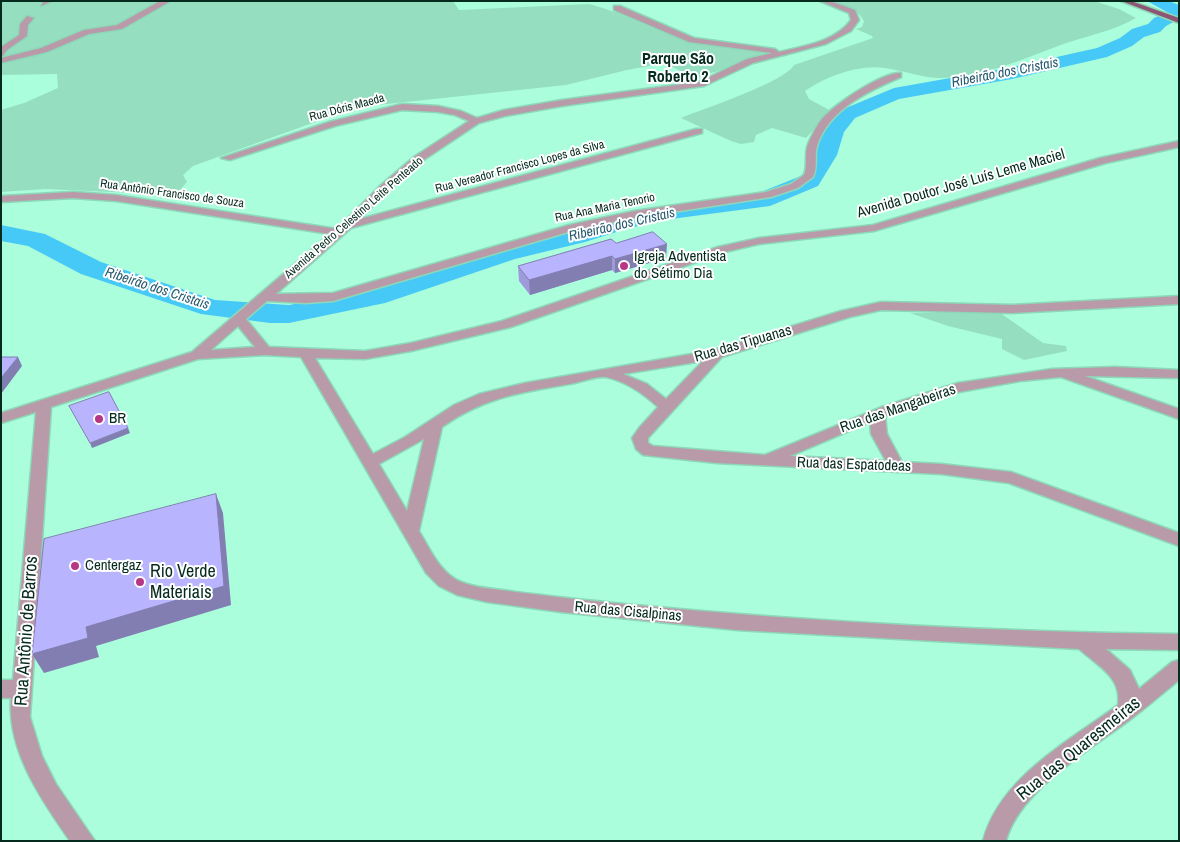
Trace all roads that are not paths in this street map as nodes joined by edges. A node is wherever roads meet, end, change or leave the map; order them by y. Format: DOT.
graph roads {
  1 [pos="168,1"];
  2 [pos="823,1"];
  3 [pos="1124,1"];
  4 [pos="617,8"];
  5 [pos="30,18"];
  6 [pos="1179,21"];
  7 [pos="788,53"];
  8 [pos="1,56"];
  9 [pos="1,61"];
  10 [pos="898,75"];
  11 [pos="476,121"];
  12 [pos="699,131"];
  13 [pos="1179,144"];
  14 [pos="226,158"];
  15 [pos="1,199"];
  16 [pos="342,229"];
  17 [pos="260,300"];
  18 [pos="1179,300"];
  19 [pos="241,318"];
  20 [pos="265,351"];
  21 [pos="305,352"];
  22 [pos="717,354"];
  23 [pos="197,355"];
  24 [pos="1057,372"];
  25 [pos="1179,374"];
  26 [pos="603,375"];
  27 [pos="44,404"];
  28 [pos="666,408"];
  29 [pos="877,414"];
  30 [pos="1179,414"];
  31 [pos="1,418"];
  32 [pos="436,423"];
  33 [pos="765,461"];
  34 [pos="370,462"];
  35 [pos="897,466"];
  36 [pos="410,533"];
  37 [pos="1179,540"];
  38 [pos="1082,640"];
  39 [pos="1179,642"];
  40 [pos="1179,668"];
  41 [pos="1,689"];
  42 [pos="22,689"];
  43 [pos="1128,710"];
  44 [pos="84,841"];
  45 [pos="994,841"];
  1 -- 9 [label="street"];
  2 -- 7 [label="street, Avenida Pedro Celestino Leite Penteado"];
  3 -- 6 [label="main road"];
  4 -- 7 [label="street"];
  5 -- 8 [label="street"];
  7 -- 11 [label="street, Avenida Pedro Celestino Leite Penteado"];
  10 -- 17 [label="street, Rua Ana Maria Tenorio"];
  11 -- 14 [label="street, Rua Dóris Maeda"];
  11 -- 16 [label="street, Avenida Pedro Celestino Leite Penteado"];
  12 -- 16 [label="street, Rua Vereador Francisco Lopes da Silva"];
  13 -- 21 [label="street, Avenida Doutor José Luís Leme Maciel"];
  15 -- 16 [label="street, Rua Antônio Francisco de Souza"];
  16 -- 17 [label="street, Avenida Pedro Celestino Leite Penteado"];
  17 -- 19 [label="street, Avenida Pedro Celestino Leite Penteado"];
  18 -- 22 [label="street, Rua das Tipuanas"];
  19 -- 20 [label="street"];
  19 -- 23 [label="street, Avenida Pedro Celestino Leite Penteado"];
  20 -- 21 [label="street, Avenida Doutor José Luís Leme Maciel"];
  20 -- 23 [label="street, Avenida Doutor José Luís Leme Maciel"];
  21 -- 34 [label="street, Rua das Cisalpinas"];
  22 -- 26 [label="street, Rua das Tipuanas"];
  22 -- 28 [label="street, Rua das Espatodeas"];
  23 -- 27 [label="street, Avenida Pedro Celestino Leite Penteado"];
  24 -- 25 [label="street"];
  24 -- 29 [label="street, Rua das Mangabeiras"];
  24 -- 30 [label="street, Rua das Mangabeiras"];
  26 -- 28 [label="street, Rua das Tipuanas"];
  26 -- 32 [label="street, Rua das Tipuanas"];
  27 -- 31 [label="street, Avenida Pedro Celestino Leite Penteado"];
  27 -- 42 [label="street, Rua Antônio de Barros"];
  28 -- 33 [label="street, Rua das Espatodeas"];
  29 -- 33 [label="street, Rua das Mangabeiras"];
  29 -- 35 [label="street"];
  32 -- 34 [label="street, Rua das Tipuanas"];
  32 -- 36 [label="street"];
  33 -- 35 [label="street, Rua das Espatodeas"];
  34 -- 36 [label="street, Rua das Cisalpinas"];
  35 -- 37 [label="street, Rua das Espatodeas"];
  36 -- 38 [label="street, Rua das Cisalpinas"];
  38 -- 39 [label="street, Rua das Cisalpinas"];
  38 -- 43 [label="street"];
  40 -- 43 [label="street, Rua das Quaresmeiras"];
  41 -- 42 [label="street"];
  42 -- 44 [label="street, Rua Antônio de Barros"];
  43 -- 45 [label="street, Rua das Quaresmeiras"];
}
